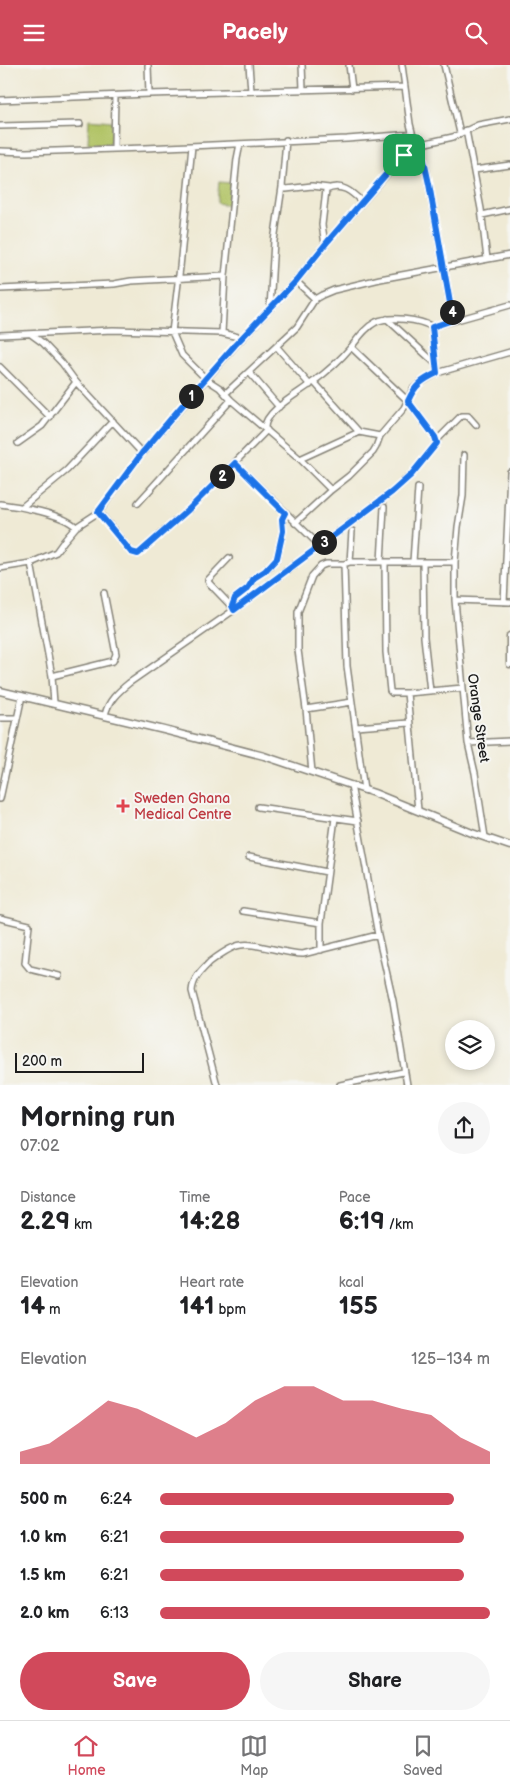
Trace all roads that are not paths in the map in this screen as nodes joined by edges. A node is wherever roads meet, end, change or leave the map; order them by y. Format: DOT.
graph roads {
  1 [pos="148,65"];
  2 [pos="249,65"];
  3 [pos="302,65"];
  4 [pos="349,65"];
  5 [pos="402,65"];
  6 [pos="444,65"];
  7 [pos="405,87"];
  8 [pos="302,89"];
  9 [pos="352,89"];
  10 [pos="251,91"];
  11 [pos="149,94"];
  12 [pos="115,96"];
  13 [pos="0,100"];
  14 [pos="510,119"];
  15 [pos="80,124"];
  16 [pos="0,126"];
  17 [pos="463,131"];
  18 [pos="412,134"];
  19 [pos="286,141"];
  20 [pos="240,144"];
  21 [pos="417,145"];
  22 [pos="192,146"];
  23 [pos="114,148"];
  24 [pos="0,151"];
  25 [pos="510,165"];
  26 [pos="474,170"];
  27 [pos="282,187"];
  28 [pos="329,188"];
  29 [pos="362,202"];
  30 [pos="510,209"];
  31 [pos="482,215"];
  32 [pos="325,244"];
  33 [pos="510,255"];
  34 [pos="487,259"];
  35 [pos="445,268"];
  36 [pos="225,276"];
  37 [pos="177,279"];
  38 [pos="296,281"];
  39 [pos="0,289"];
  40 [pos="315,299"];
  41 [pos="510,305"];
  42 [pos="270,309"];
  43 [pos="388,319"];
  44 [pos="453,320"];
  45 [pos="432,327"];
  46 [pos="172,332"];
  47 [pos="222,333"];
  48 [pos="0,335"];
  49 [pos="32,335"];
  50 [pos="242,338"];
  51 [pos="277,347"];
  52 [pos="351,347"];
  53 [pos="510,352"];
  54 [pos="435,363"];
  55 [pos="0,367"];
  56 [pos="249,372"];
  57 [pos="437,373"];
  58 [pos="206,379"];
  59 [pos="76,382"];
  60 [pos="312,383"];
  61 [pos="226,393"];
  62 [pos="231,400"];
  63 [pos="408,401"];
  64 [pos="279,407"];
  65 [pos="50,417"];
  66 [pos="113,421"];
  67 [pos="476,425"];
  68 [pos="266,429"];
  69 [pos="359,432"];
  70 [pos="380,436"];
  71 [pos="437,440"];
  72 [pos="18,443"];
  73 [pos="142,453"];
  74 [pos="464,455"];
  75 [pos="300,459"];
  76 [pos="235,463"];
  77 [pos="510,472"];
  78 [pos="418,487"];
  79 [pos="331,490"];
  80 [pos="138,503"];
  81 [pos="0,504"];
  82 [pos="22,507"];
  83 [pos="384,507"];
  84 [pos="98,512"];
  85 [pos="285,513"];
  86 [pos="295,523"];
  87 [pos="76,527"];
  88 [pos="352,531"];
  89 [pos="320,546"];
  90 [pos="229,558"];
  91 [pos="350,562"];
  92 [pos="413,562"];
  93 [pos="423,562"];
  94 [pos="455,562"];
  95 [pos="31,563"];
  96 [pos="383,563"];
  97 [pos="344,564"];
  98 [pos="0,568"];
  99 [pos="104,593"];
  100 [pos="454,600"];
  101 [pos="507,602"];
  102 [pos="233,608"];
  103 [pos="510,635"];
  104 [pos="510,664"];
  105 [pos="52,676"];
  106 [pos="463,688"];
  107 [pos="0,691"];
  108 [pos="430,691"];
  109 [pos="407,693"];
  110 [pos="22,696"];
  111 [pos="352,702"];
  112 [pos="54,703"];
  113 [pos="306,709"];
  114 [pos="105,715"];
  115 [pos="0,718"];
  116 [pos="18,718"];
  117 [pos="409,723"];
  118 [pos="356,727"];
  119 [pos="510,741"];
  120 [pos="468,743"];
  121 [pos="312,772"];
  122 [pos="351,785"];
  123 [pos="364,790"];
  124 [pos="0,799"];
  125 [pos="258,807"];
  126 [pos="418,810"];
  127 [pos="335,818"];
  128 [pos="358,821"];
  129 [pos="485,837"];
  130 [pos="510,846"];
  131 [pos="249,857"];
  132 [pos="327,872"];
  133 [pos="243,911"];
  134 [pos="0,918"];
  135 [pos="322,923"];
  136 [pos="378,935"];
  137 [pos="321,951"];
  138 [pos="59,976"];
  139 [pos="404,1072"];
  140 [pos="217,1085"];
  141 [pos="340,1085"];
  142 [pos="406,1085"];
  1 -- 11 [label="street"];
  2 -- 10 [label="street"];
  3 -- 8 [label="street"];
  4 -- 9 [label="street"];
  5 -- 7 [label="street"];
  6 -- 17 [label="street"];
  7 -- 9 [label="street"];
  7 -- 18 [label="street"];
  8 -- 9 [label="street"];
  8 -- 10 [label="street"];
  10 -- 11 [label="street"];
  11 -- 12 [label="street"];
  12 -- 13 [label="street"];
  12 -- 23 [label="street"];
  14 -- 17 [label="street"];
  15 -- 16 [label="street"];
  17 -- 21 [label="street"];
  17 -- 26 [label="street"];
  18 -- 19 [label="street"];
  18 -- 21 [label="street"];
  19 -- 20 [label="street"];
  19 -- 27 [label="street"];
  20 -- 22 [label="street"];
  20 -- 36 [label="street"];
  21 -- 29 [label="street"];
  21 -- 35 [label="street"];
  22 -- 23 [label="street"];
  22 -- 37 [label="street"];
  23 -- 24 [label="street"];
  25 -- 26 [label="street"];
  26 -- 31 [label="street"];
  27 -- 28 [label="street"];
  27 -- 42 [label="street"];
  28 -- 29 [label="street"];
  28 -- 32 [label="street"];
  29 -- 32 [label="street"];
  30 -- 31 [label="street"];
  31 -- 34 [label="street"];
  32 -- 38 [label="street"];
  33 -- 34 [label="street"];
  34 -- 35 [label="street"];
  35 -- 40 [label="street"];
  35 -- 44 [label="street"];
  36 -- 37 [label="street"];
  36 -- 47 [label="street"];
  37 -- 39 [label="street"];
  37 -- 46 [label="street"];
  38 -- 40 [label="street"];
  38 -- 42 [label="street"];
  40 -- 51 [label="street"];
  41 -- 44 [label="street"];
  42 -- 50 [label="street"];
  43 -- 45 [label="street"];
  43 -- 52 [label="street"];
  43 -- 54 [label="street"];
  44 -- 45 [label="street"];
  45 -- 54 [label="street"];
  46 -- 47 [label="street"];
  46 -- 49 [label="street"];
  46 -- 58 [label="street"];
  47 -- 50 [label="street"];
  48 -- 49 [label="street"];
  49 -- 59 [label="street"];
  50 -- 58 [label="street"];
  51 -- 56 [label="street"];
  51 -- 60 [label="street"];
  52 -- 60 [label="street"];
  52 -- 63 [label="street"];
  53 -- 57 [label="street"];
  54 -- 57 [label="street"];
  55 -- 65 [label="street"];
  56 -- 61 [label="street"];
  56 -- 64 [label="street"];
  57 -- 63 [label="street"];
  58 -- 61 [label="street"];
  58 -- 73 [label="street"];
  59 -- 65 [label="street"];
  59 -- 66 [label="street"];
  60 -- 64 [label="street"];
  60 -- 69 [label="street"];
  61 -- 62 [label="street"];
  62 -- 68 [label="street"];
  62 -- 80 [label="street"];
  63 -- 70 [label="street"];
  63 -- 71 [label="street"];
  64 -- 68 [label="street"];
  65 -- 72 [label="street"];
  66 -- 73 [label="street"];
  66 -- 82 [label="street"];
  67 -- 71 [label="street"];
  68 -- 75 [label="street"];
  68 -- 76 [label="street"];
  69 -- 70 [label="street"];
  69 -- 75 [label="street"];
  70 -- 79 [label="street"];
  71 -- 89 [label="street"];
  73 -- 84 [label="street"];
  74 -- 94 [label="street, Orange Street"];
  75 -- 79 [label="street"];
  76 -- 84 [label="street"];
  76 -- 85 [label="street"];
  77 -- 101 [label="street"];
  78 -- 92 [label="street"];
  79 -- 86 [label="street"];
  81 -- 82 [label="street"];
  82 -- 87 [label="street"];
  83 -- 96 [label="street"];
  84 -- 87 [label="street"];
  85 -- 86 [label="street"];
  85 -- 102 [label="street"];
  86 -- 89 [label="street"];
  87 -- 95 [label="street"];
  88 -- 91 [label="street"];
  89 -- 102 [label="street"];
  90 -- 102 [label="street"];
  91 -- 96 [label="street"];
  91 -- 97 [label="street"];
  92 -- 93 [label="street"];
  92 -- 96 [label="street"];
  93 -- 94 [label="street"];
  93 -- 108 [label="street"];
  94 -- 100 [label="street, Orange Street"];
  95 -- 98 [label="street"];
  95 -- 105 [label="street"];
  96 -- 109 [label="street"];
  97 -- 111 [label="street"];
  97 -- 113 [label="street"];
  99 -- 105 [label="street"];
  100 -- 101 [label="street"];
  100 -- 106 [label="street, Orange Street"];
  102 -- 114 [label="street"];
  103 -- 104 [label="street"];
  105 -- 112 [label="street"];
  106 -- 108 [label="street"];
  106 -- 120 [label="street, Orange Street"];
  107 -- 110 [label="street"];
  108 -- 109 [label="street"];
  109 -- 117 [label="street"];
  110 -- 112 [label="street"];
  110 -- 116 [label="street"];
  111 -- 113 [label="street"];
  111 -- 118 [label="street"];
  112 -- 114 [label="street"];
  113 -- 121 [label="street"];
  114 -- 121 [label="street"];
  115 -- 116 [label="street"];
  116 -- 124 [label="street"];
  117 -- 118 [label="street"];
  117 -- 126 [label="street"];
  118 -- 123 [label="street"];
  119 -- 120 [label="street"];
  120 -- 129 [label="street, Orange Street"];
  121 -- 122 [label="street"];
  122 -- 123 [label="street"];
  122 -- 128 [label="street"];
  123 -- 126 [label="street"];
  125 -- 127 [label="street"];
  126 -- 129 [label="street"];
  127 -- 128 [label="street"];
  127 -- 132 [label="street"];
  128 -- 136 [label="street"];
  129 -- 130 [label="street"];
  131 -- 132 [label="street"];
  132 -- 135 [label="street"];
  133 -- 135 [label="street"];
  134 -- 138 [label="street"];
  135 -- 137 [label="street"];
  136 -- 137 [label="street"];
  136 -- 139 [label="street"];
  137 -- 140 [label="street"];
  139 -- 141 [label="street"];
  139 -- 142 [label="street"];
}
